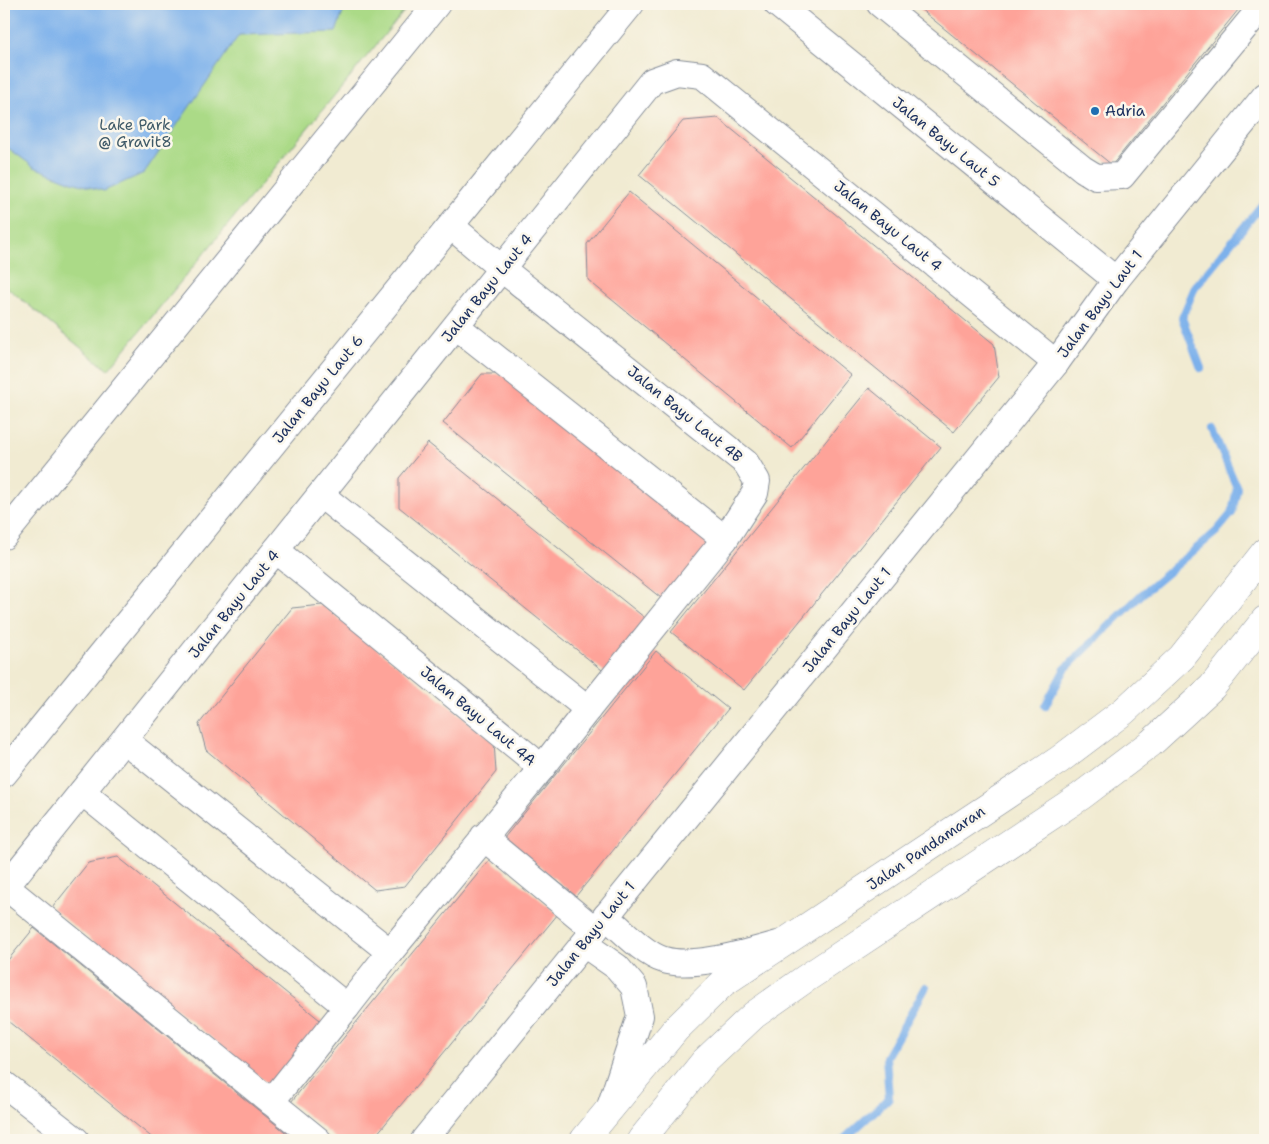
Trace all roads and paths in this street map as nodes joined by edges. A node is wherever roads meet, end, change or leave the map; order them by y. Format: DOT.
graph roads {
  1 [pos="437,4"];
  2 [pos="631,4"];
  3 [pos="777,4"];
  4 [pos="880,4"];
  5 [pos="1264,4"];
  6 [pos="1265,96"];
  7 [pos="451,226"];
  8 [pos="502,269"];
  9 [pos="1116,280"];
  10 [pos="456,326"];
  11 [pos="1056,363"];
  12 [pos="321,495"];
  13 [pos="4,536"];
  14 [pos="725,539"];
  15 [pos="276,550"];
  16 [pos="1265,552"];
  17 [pos="1265,620"];
  18 [pos="588,709"];
  19 [pos="124,740"];
  20 [pos="541,769"];
  21 [pos="4,774"];
  22 [pos="82,792"];
  23 [pos="483,837"];
  24 [pos="5,888"];
  25 [pos="595,930"];
  26 [pos="783,943"];
  27 [pos="390,952"];
  28 [pos="347,1007"];
  29 [pos="4,1084"];
  30 [pos="272,1102"];
  31 [pos="610,1108"];
  32 [pos="76,1140"];
  33 [pos="318,1140"];
  34 [pos="424,1140"];
  35 [pos="584,1140"];
  36 [pos="642,1140"];
  1 -- 13 [label="street"];
  2 -- 7 [label="street, Jalan Bayu Laut 6"];
  3 -- 9 [label="street, Jalan Bayu Laut 5"];
  4 -- 5 [label="street"];
  6 -- 9 [label="street, Jalan Bayu Laut 1"];
  7 -- 8 [label="street, Jalan Bayu Laut 4B"];
  7 -- 21 [label="street, Jalan Bayu Laut 6"];
  8 -- 10 [label="street, Jalan Bayu Laut 4"];
  8 -- 11 [label="street, Jalan Bayu Laut 4"];
  8 -- 14 [label="street, Jalan Bayu Laut 4B"];
  9 -- 11 [label="street, Jalan Bayu Laut 1"];
  10 -- 12 [label="street, Jalan Bayu Laut 4"];
  10 -- 14 [label="street"];
  11 -- 25 [label="street, Jalan Bayu Laut 1"];
  12 -- 15 [label="street, Jalan Bayu Laut 4"];
  12 -- 18 [label="street"];
  14 -- 18 [label="street, Jalan Bayu Laut 4B"];
  15 -- 19 [label="street, Jalan Bayu Laut 4"];
  15 -- 20 [label="street, Jalan Bayu Laut 4A"];
  16 -- 26 [label="main road, Jalan Pandamaran"];
  17 -- 36 [label="main road"];
  18 -- 20 [label="street, Jalan Bayu Laut 4A"];
  19 -- 22 [label="street, Jalan Bayu Laut 4"];
  19 -- 27 [label="street"];
  20 -- 23 [label="street"];
  22 -- 24 [label="street, Jalan Bayu Laut 4"];
  22 -- 28 [label="street"];
  23 -- 25 [label="street"];
  23 -- 27 [label="street"];
  24 -- 30 [label="street"];
  25 -- 26 [label="street"];
  25 -- 31 [label="street"];
  25 -- 34 [label="street, Jalan Bayu Laut 1"];
  26 -- 31 [label="main road, Jalan Pandamaran"];
  27 -- 28 [label="street"];
  28 -- 30 [label="street"];
  29 -- 32 [label="street"];
  30 -- 33 [label="street"];
  31 -- 35 [label="main road, Jalan Pandamaran"];
}
